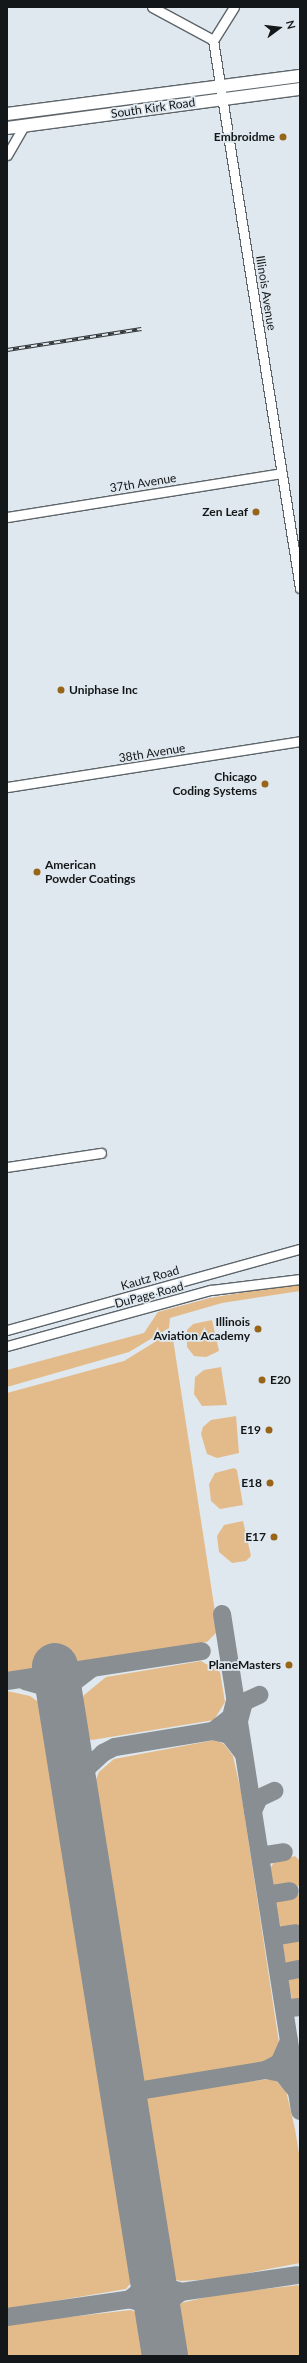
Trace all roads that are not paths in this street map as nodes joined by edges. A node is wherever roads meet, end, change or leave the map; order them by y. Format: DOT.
graph roads {
  1 [pos="152,7"];
  2 [pos="234,7"];
  3 [pos="213,40"];
  4 [pos="300,76"];
  5 [pos="221,86"];
  6 [pos="300,89"];
  7 [pos="224,98"];
  8 [pos="7,114"];
  9 [pos="24,126"];
  10 [pos="7,128"];
  11 [pos="7,155"];
  12 [pos="282,473"];
  13 [pos="7,517"];
  14 [pos="300,588"];
  15 [pos="300,742"];
  16 [pos="7,787"];
  17 [pos="101,1153"];
  18 [pos="7,1168"];
  19 [pos="300,1249"];
  20 [pos="300,1279"];
  21 [pos="7,1330"];
  22 [pos="7,1346"];
  1 -- 3 [label="street"];
  2 -- 3 [label="street"];
  3 -- 5 [label="street, Illinois Avenue"];
  4 -- 5 [label="main road, South Kirk Road"];
  5 -- 7 [label="street, Illinois Avenue"];
  5 -- 8 [label="main road, South Kirk Road"];
  6 -- 7 [label="main road, South Kirk Road"];
  7 -- 9 [label="main road, South Kirk Road"];
  7 -- 12 [label="street, Illinois Avenue"];
  9 -- 10 [label="main road, South Kirk Road"];
  9 -- 11 [label="street"];
  12 -- 13 [label="street, 37th Avenue"];
  12 -- 14 [label="street, Illinois Avenue"];
  15 -- 16 [label="street, 38th Avenue"];
  17 -- 18 [label="street"];
  19 -- 21 [label="street, Kautz Road"];
  20 -- 22 [label="street, DuPage Road"];
}
